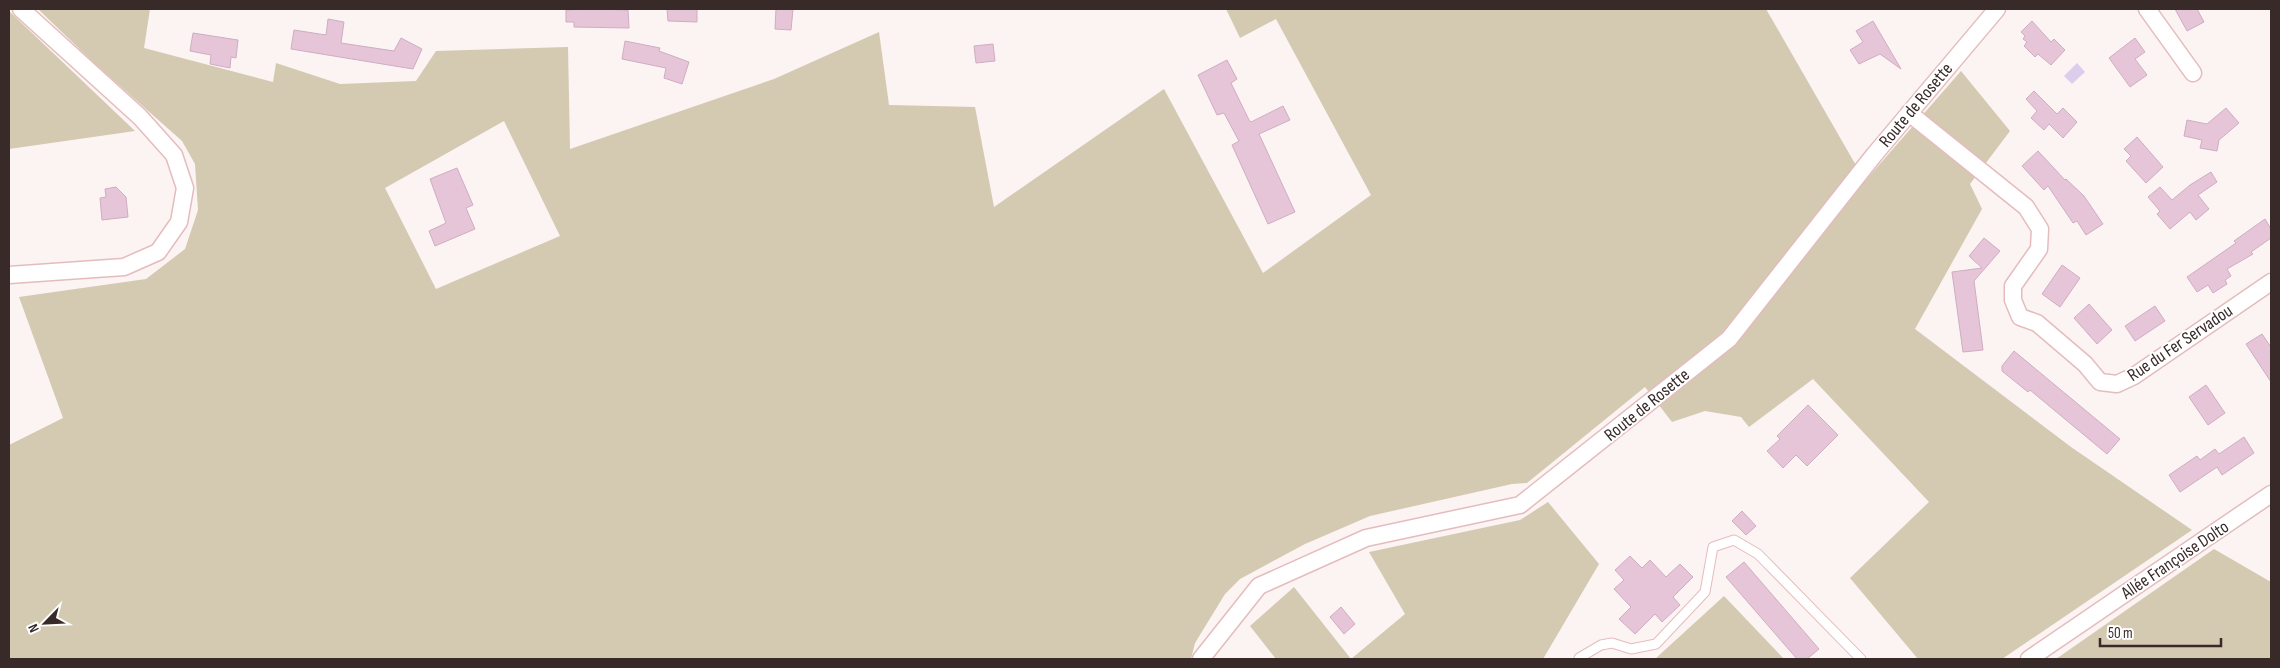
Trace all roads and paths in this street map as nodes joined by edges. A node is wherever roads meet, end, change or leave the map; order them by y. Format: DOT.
graph roads {
  1 [pos="21,9"];
  2 [pos="1997,9"];
  3 [pos="2147,9"];
  4 [pos="2193,73"];
  5 [pos="1909,113"];
  6 [pos="9,276"];
  7 [pos="2271,282"];
  8 [pos="2271,494"];
  9 [pos="1579,658"];
  10 [pos="1201,659"];
  11 [pos="1861,659"];
  12 [pos="2029,659"];
  1 -- 6 [label="street"];
  2 -- 5 [label="street, Route de Rosette"];
  3 -- 4 [label="street"];
  5 -- 7 [label="street, Rue du Fer Servadou"];
  5 -- 10 [label="street, Route de Rosette"];
  8 -- 12 [label="street, Allée Françoise Dolto"];
  9 -- 11 [label="lane"];
}
